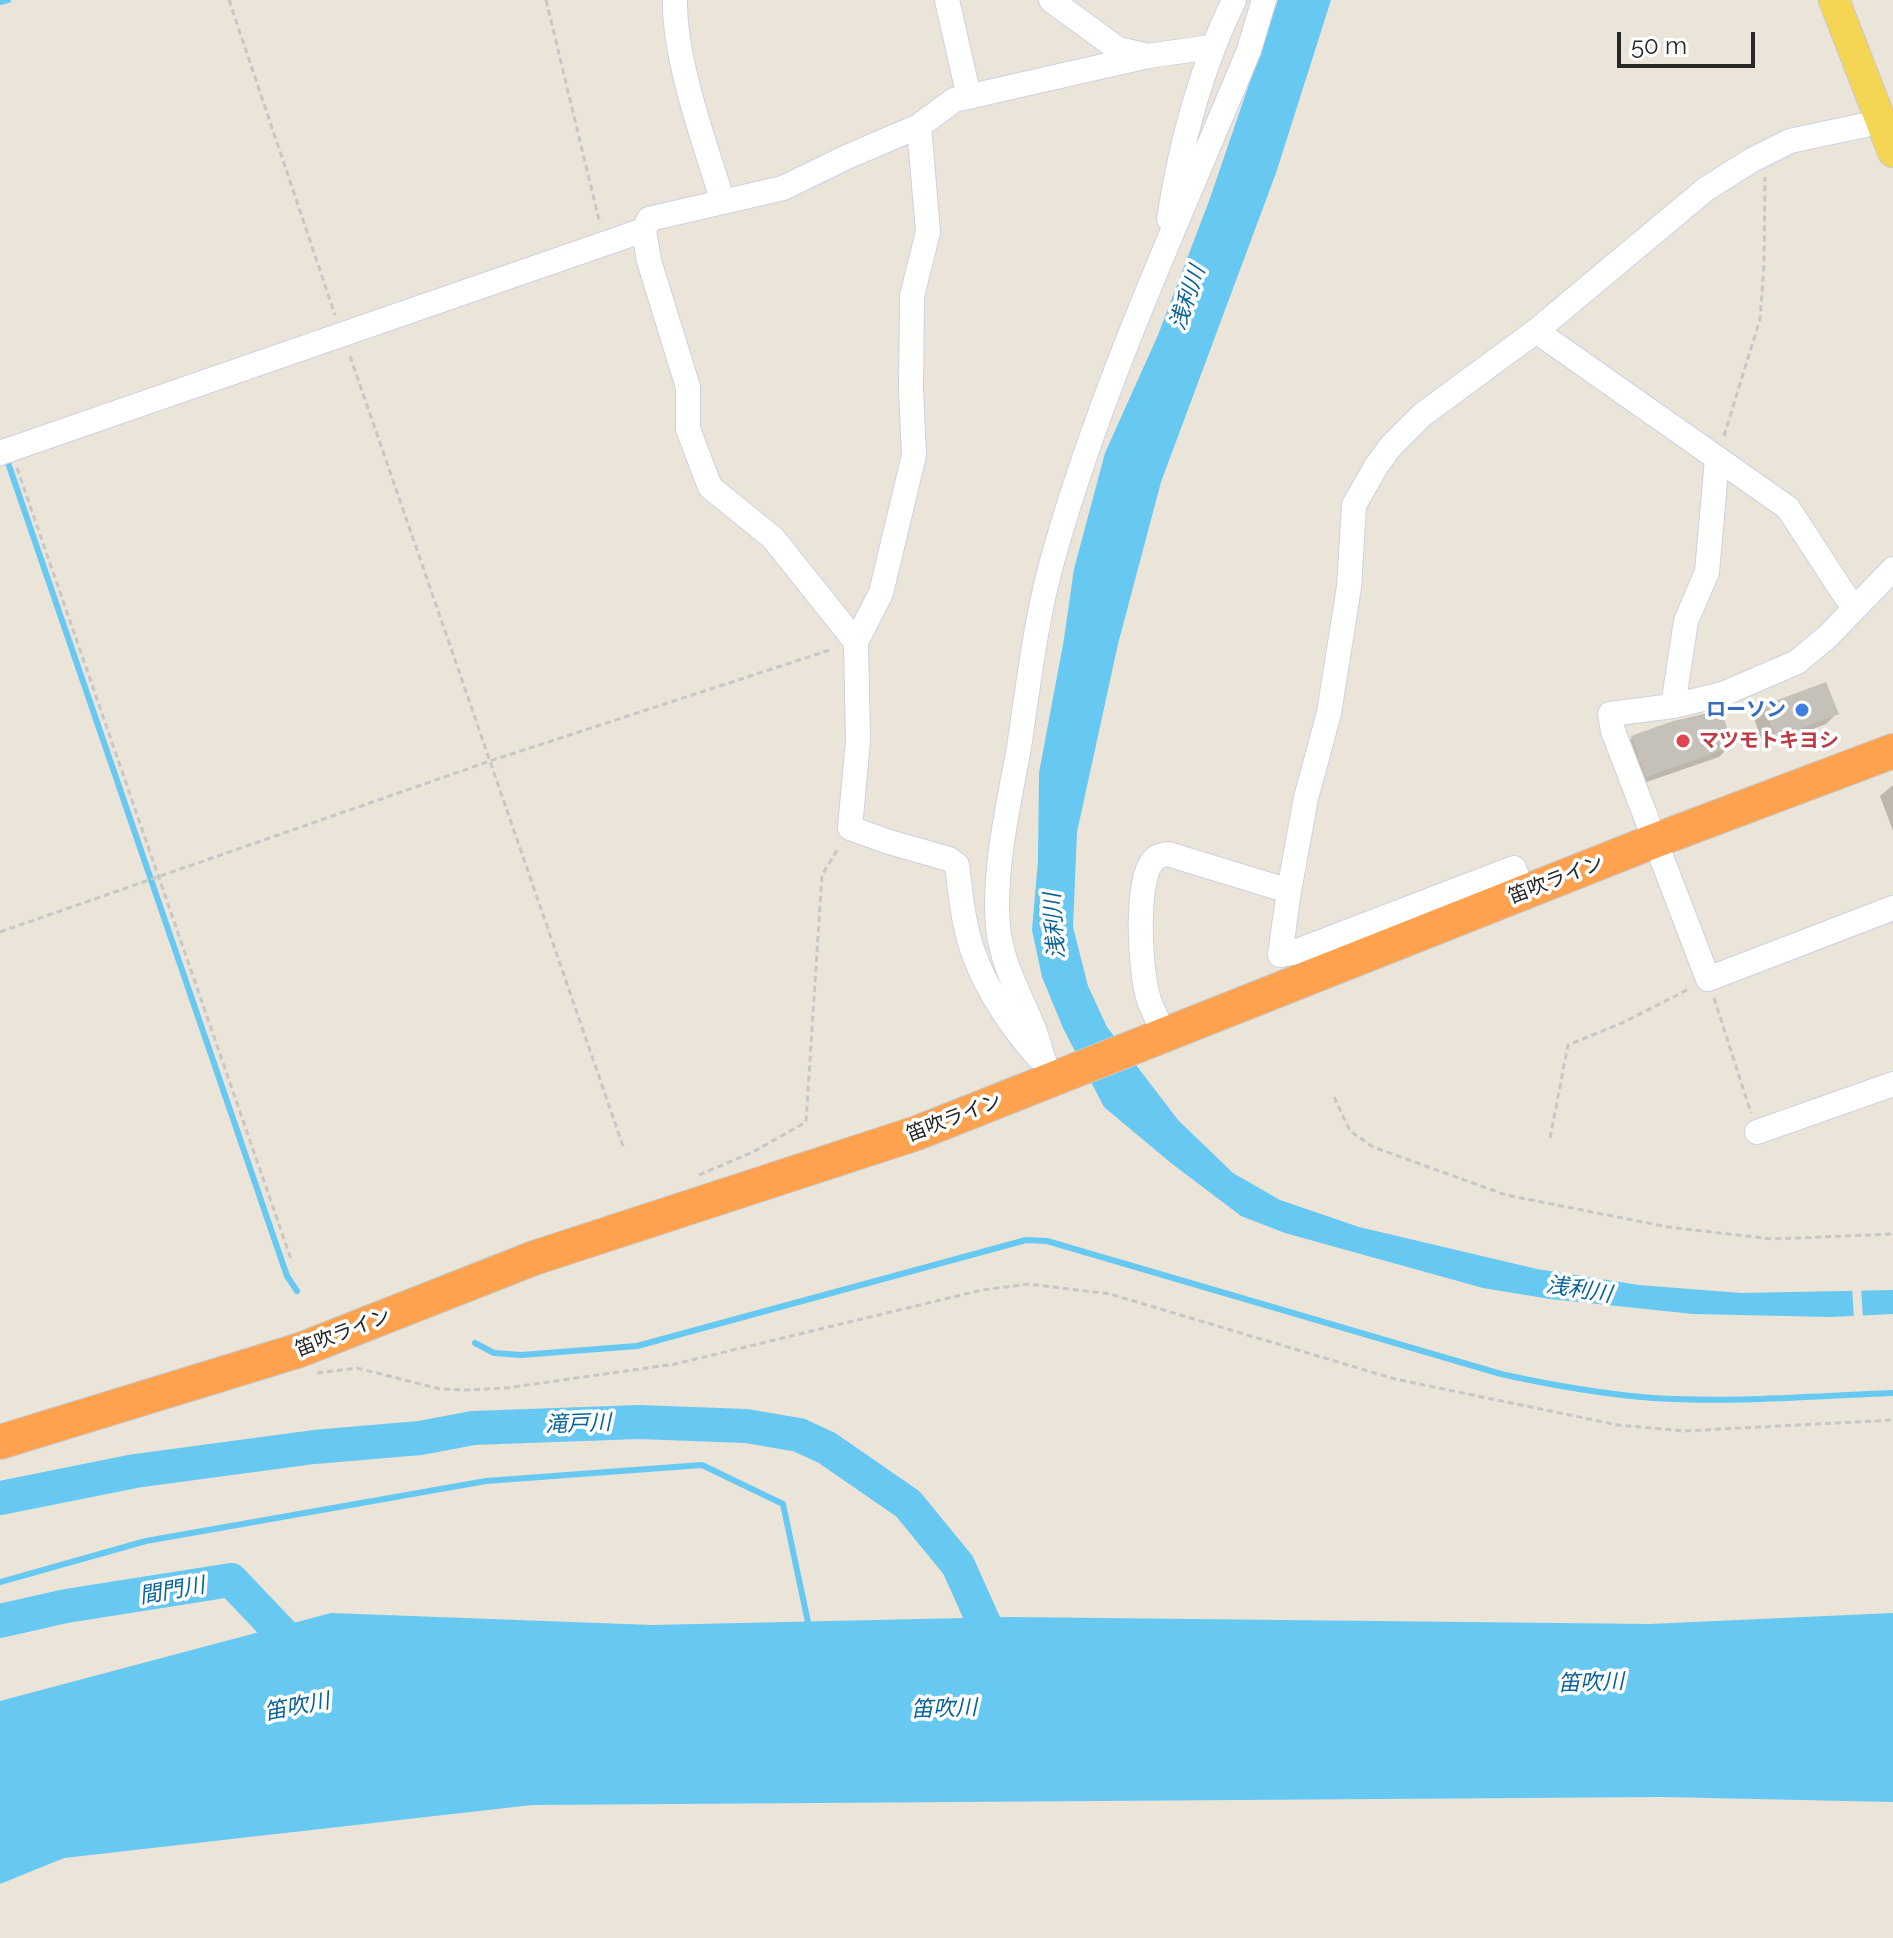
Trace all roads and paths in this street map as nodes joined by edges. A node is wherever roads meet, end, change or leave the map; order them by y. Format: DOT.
graph roads {
  1 [pos="229,0"];
  2 [pos="546,0"];
  3 [pos="675,0"];
  4 [pos="947,0"];
  5 [pos="1051,0"];
  6 [pos="1234,0"];
  7 [pos="1264,0"];
  8 [pos="1834,0"];
  9 [pos="1211,47"];
  10 [pos="1148,56"];
  11 [pos="969,97"];
  12 [pos="1880,118"];
  13 [pos="919,126"];
  14 [pos="1893,152"];
  15 [pos="1765,154"];
  16 [pos="723,202"];
  17 [pos="644,230"];
  18 [pos="604,244"];
  19 [pos="1163,258"];
  20 [pos="1536,331"];
  21 [pos="343,333"];
  22 [pos="5,451"];
  23 [pos="1717,459"];
  24 [pos="1893,569"];
  25 [pos="1857,606"];
  26 [pos="856,642"];
  27 [pos="1673,706"];
  28 [pos="1893,751"];
  29 [pos="490,761"];
  30 [pos="850,828"];
  31 [pos="1654,841"];
  32 [pos="157,877"];
  33 [pos="1289,891"];
  34 [pos="1523,893"];
  35 [pos="1893,908"];
  36 [pos="0,932"];
  37 [pos="1708,979"];
  38 [pos="1155,1038"];
  39 [pos="1054,1072"];
  40 [pos="1893,1084"];
  41 [pos="1334,1097"];
  42 [pos="1757,1132"];
  43 [pos="1550,1138"];
  44 [pos="624,1149"];
  45 [pos="697,1175"];
  46 [pos="1893,1234"];
  47 [pos="292,1262"];
  48 [pos="315,1373"];
  49 [pos="1893,1420"];
  50 [pos="0,1442"];
  1 -- 21 [label="path"];
  2 -- 18 [label="path"];
  3 -- 16 [label="street"];
  4 -- 11 [label="street"];
  5 -- 10 [label="street"];
  6 -- 9 [label="street"];
  7 -- 19 [label="street"];
  8 -- 12 [label="main road"];
  9 -- 10 [label="street"];
  9 -- 19 [label="street"];
  10 -- 11 [label="street"];
  11 -- 13 [label="street"];
  12 -- 14 [label="main road"];
  12 -- 15 [label="street"];
  13 -- 16 [label="street"];
  13 -- 26 [label="street"];
  15 -- 20 [label="street"];
  15 -- 23 [label="path"];
  16 -- 17 [label="street"];
  17 -- 18 [label="street"];
  17 -- 26 [label="street"];
  18 -- 21 [label="street"];
  19 -- 39 [label="street"];
  20 -- 23 [label="street"];
  20 -- 33 [label="street"];
  21 -- 22 [label="street"];
  21 -- 29 [label="path"];
  22 -- 32 [label="path"];
  23 -- 25 [label="street"];
  23 -- 27 [label="street"];
  24 -- 25 [label="street"];
  25 -- 27 [label="street"];
  26 -- 29 [label="path"];
  26 -- 30 [label="street"];
  27 -- 31 [label="street"];
  28 -- 31 [label="highway, 笛吹ライン"];
  29 -- 32 [label="path"];
  29 -- 44 [label="path"];
  30 -- 39 [label="street"];
  30 -- 45 [label="path"];
  31 -- 34 [label="highway, 笛吹ライン"];
  31 -- 37 [label="street"];
  32 -- 36 [label="path"];
  32 -- 47 [label="path"];
  33 -- 34 [label="street"];
  33 -- 38 [label="street"];
  34 -- 38 [label="highway, 笛吹ライン"];
  35 -- 37 [label="street"];
  37 -- 42 [label="path"];
  37 -- 43 [label="path"];
  38 -- 39 [label="highway, 笛吹ライン"];
  39 -- 50 [label="highway, 笛吹ライン"];
  40 -- 42 [label="street"];
  41 -- 46 [label="path"];
  48 -- 49 [label="path"];
}
